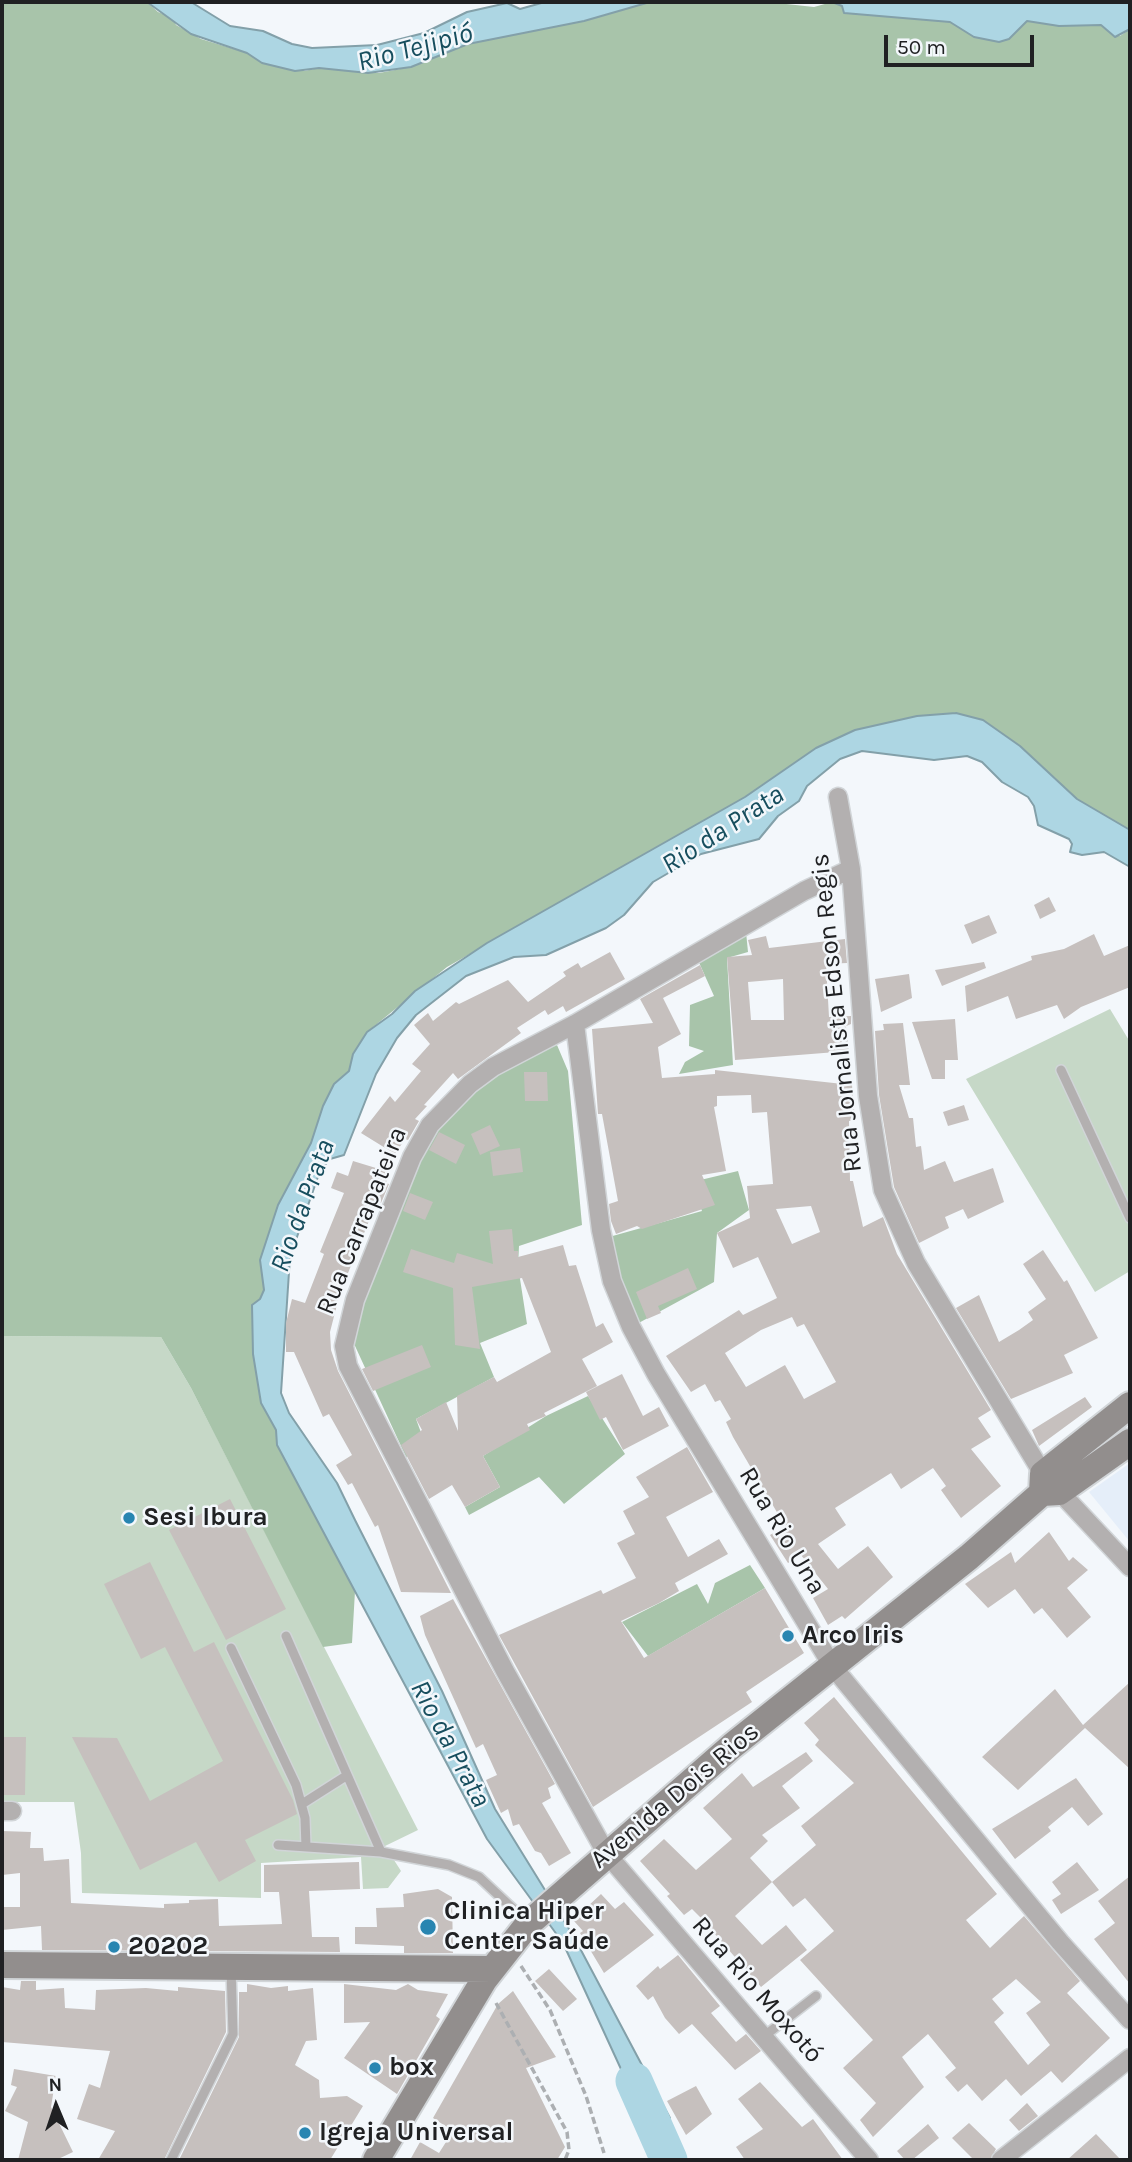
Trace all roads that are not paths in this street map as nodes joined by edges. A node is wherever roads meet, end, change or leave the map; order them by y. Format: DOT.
graph roads {
  1 [pos="838,797"];
  2 [pos="851,869"];
  3 [pos="575,1024"];
  4 [pos="1061,1070"];
  5 [pos="1130,1218"];
  6 [pos="1130,1405"];
  7 [pos="1130,1442"];
  8 [pos="1048,1486"];
  9 [pos="1130,1567"];
  10 [pos="286,1636"];
  11 [pos="231,1647"];
  12 [pos="833,1667"];
  13 [pos="346,1776"];
  14 [pos="302,1804"];
  15 [pos="278,1845"];
  16 [pos="306,1847"];
  17 [pos="381,1852"];
  18 [pos="606,1853"];
  19 [pos="533,1919"];
  20 [pos="2,1965"];
  21 [pos="231,1967"];
  22 [pos="488,1974"];
  23 [pos="816,1996"];
  24 [pos="1130,2020"];
  25 [pos="763,2037"];
  26 [pos="1130,2058"];
  27 [pos="171,2160"];
  28 [pos="376,2160"];
  29 [pos="869,2160"];
  30 [pos="1001,2160"];
  1 -- 2 [label="street, Rua Jornalista Edson Regis"];
  2 -- 3 [label="street, Rua Carrapateira"];
  2 -- 8 [label="street, Rua Jornalista Edson Regis"];
  3 -- 12 [label="street, Rua Rio Una"];
  3 -- 18 [label="street, Rua Carrapateira"];
  4 -- 5 [label="lane"];
  6 -- 8 [label="main road"];
  7 -- 8 [label="main road"];
  8 -- 9 [label="street, Rua Jornalista Edson Regis"];
  8 -- 12 [label="main road, Avenida Dois Rios"];
  10 -- 13 [label="lane"];
  11 -- 14 [label="lane"];
  12 -- 18 [label="main road, Avenida Dois Rios"];
  12 -- 24 [label="street, Rua Rio Una"];
  13 -- 14 [label="lane"];
  13 -- 17 [label="lane"];
  14 -- 16 [label="lane"];
  15 -- 16 [label="lane"];
  16 -- 17 [label="lane"];
  17 -- 19 [label="lane"];
  18 -- 19 [label="main road, Avenida Dois Rios"];
  18 -- 25 [label="street, Rua Rio Moxotó"];
  19 -- 22 [label="main road, Avenida Dois Rios"];
  20 -- 21 [label="main road"];
  21 -- 22 [label="main road"];
  21 -- 27 [label="lane"];
  22 -- 28 [label="main road, Avenida Dois Rios"];
  23 -- 25 [label="lane"];
  25 -- 29 [label="street, Rua Rio Moxotó"];
  26 -- 30 [label="street"];
}
